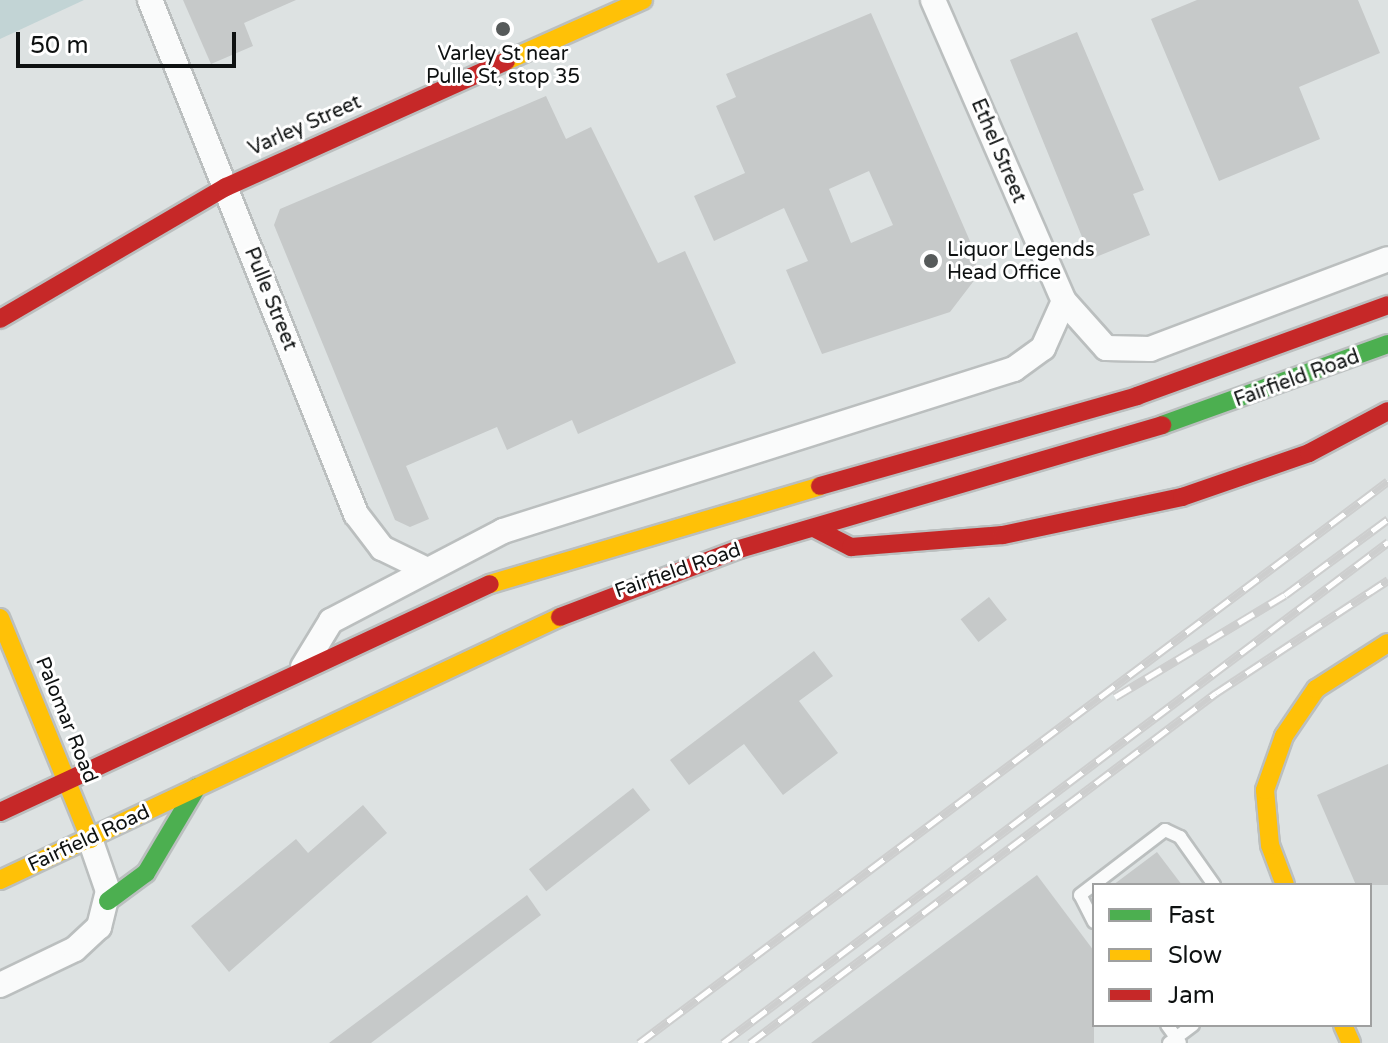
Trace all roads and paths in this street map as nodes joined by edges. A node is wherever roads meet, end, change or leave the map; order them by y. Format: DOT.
graph roads {
  1 [pos="150,0"];
  2 [pos="643,0"];
  3 [pos="933,0"];
  4 [pos="226,187"];
  5 [pos="1388,259"];
  6 [pos="1064,301"];
  7 [pos="1388,305"];
  8 [pos="0,319"];
  9 [pos="1388,344"];
  10 [pos="1388,411"];
  11 [pos="814,528"];
  12 [pos="425,569"];
  13 [pos="0,618"];
  14 [pos="1388,643"];
  15 [pos="303,667"];
  16 [pos="67,780"];
  17 [pos="197,787"];
  18 [pos="0,812"];
  19 [pos="90,839"];
  20 [pos="0,880"];
  21 [pos="1096,883"];
  22 [pos="1213,883"];
  23 [pos="1284,883"];
  24 [pos="1092,886"];
  25 [pos="108,901"];
  26 [pos="1092,918"];
  27 [pos="0,985"];
  28 [pos="1191,1027"];
  29 [pos="1175,1041"];
  1 -- 4 [label="street, Pulle Street"];
  2 -- 4 [label="main road, Varley Street"];
  3 -- 6 [label="street, Ethel Street"];
  4 -- 8 [label="main road, Varley Street"];
  4 -- 12 [label="street, Pulle Street"];
  5 -- 6 [label="street"];
  6 -- 12 [label="street"];
  7 -- 15 [label="main road, Fairfield Road"];
  9 -- 11 [label="main road, Fairfield Road"];
  10 -- 11 [label="main road"];
  11 -- 17 [label="main road, Fairfield Road"];
  12 -- 15 [label="street"];
  13 -- 16 [label="main road, Palomar Road"];
  14 -- 23 [label="main road"];
  15 -- 16 [label="main road, Fairfield Road"];
  16 -- 18 [label="main road, Fairfield Road"];
  16 -- 19 [label="main road, Palomar Road"];
  17 -- 19 [label="main road, Fairfield Road"];
  17 -- 25 [label="main road"];
  19 -- 20 [label="main road, Fairfield Road"];
  19 -- 25 [label="street"];
  21 -- 22 [label="lane"];
  24 -- 26 [label="lane"];
  25 -- 27 [label="street"];
  28 -- 29 [label="lane"];
}
